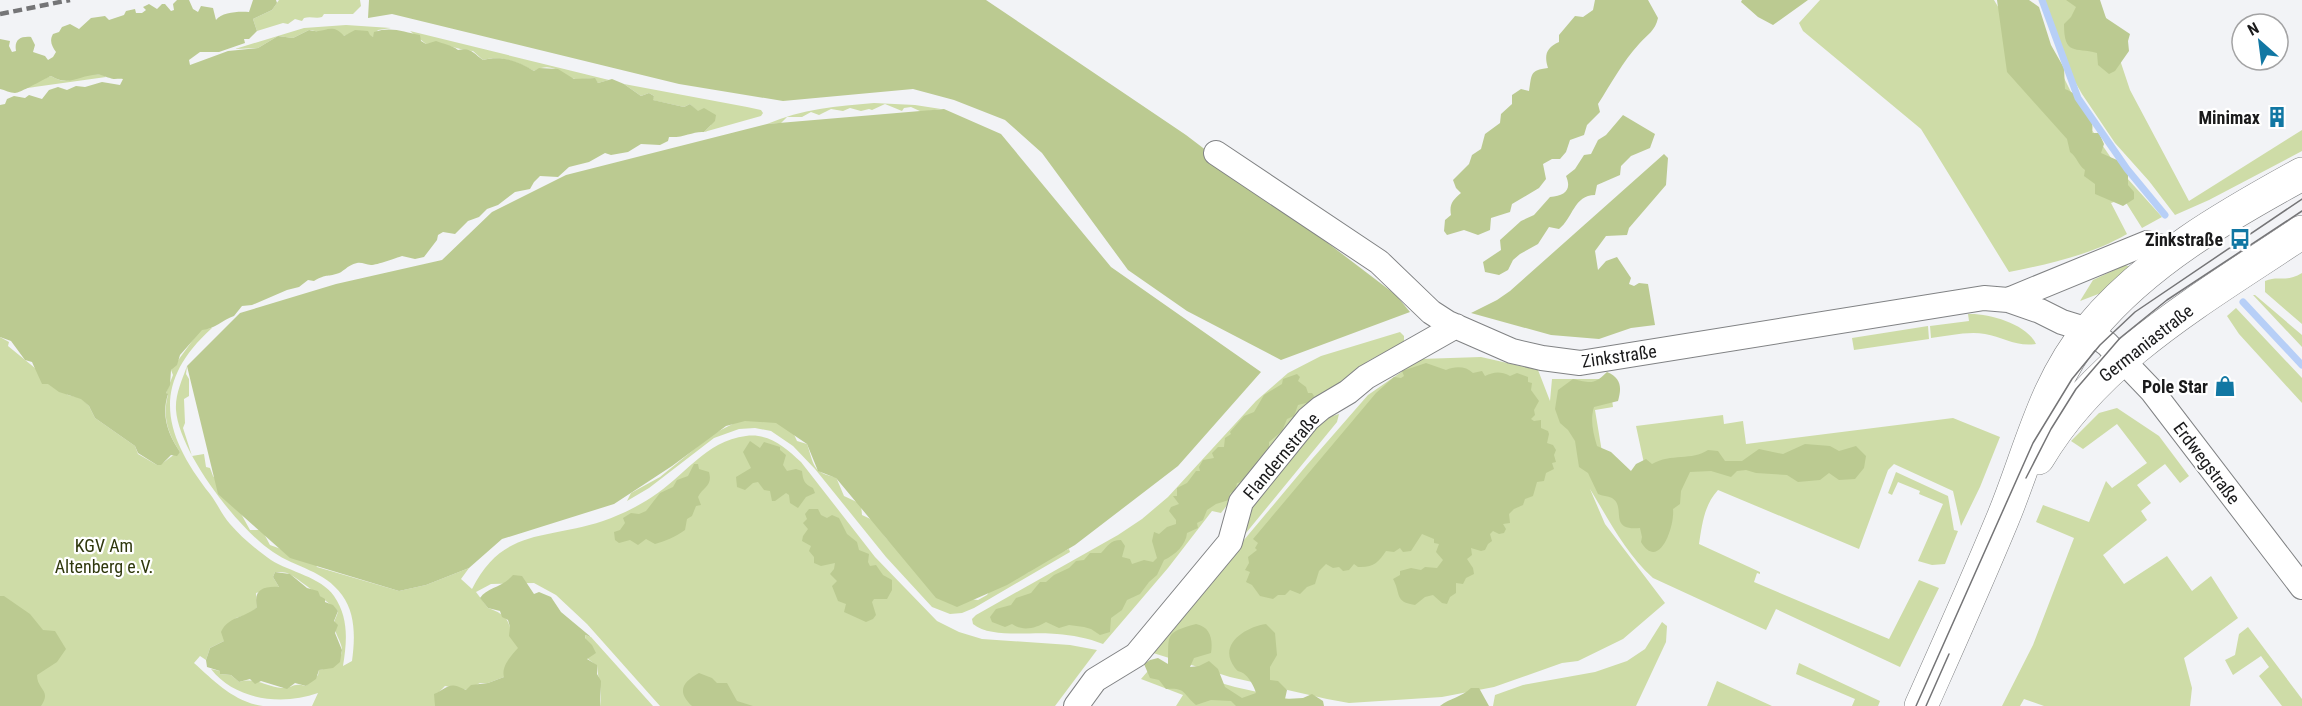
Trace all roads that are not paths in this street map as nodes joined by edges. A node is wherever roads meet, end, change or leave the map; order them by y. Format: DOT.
graph roads {
  1 [pos="1216,153"];
  2 [pos="2302,174"];
  3 [pos="2302,232"];
  4 [pos="2160,250"];
  5 [pos="2008,300"];
  6 [pos="1456,326"];
  7 [pos="2106,344"];
  8 [pos="2004,516"];
  9 [pos="2302,587"];
  10 [pos="1076,706"];
  11 [pos="1921,706"];
  1 -- 6 [label="street, Zinkstraße"];
  2 -- 4 [label="main road, Germaniastraße"];
  3 -- 7 [label="main road, Germaniastraße"];
  4 -- 5 [label="street, Zinkstraße"];
  4 -- 7 [label="main road, Germaniastraße"];
  5 -- 6 [label="street, Zinkstraße"];
  5 -- 7 [label="street, Zinkstraße"];
  6 -- 10 [label="street, Flandernstraße"];
  7 -- 8 [label="main road, Germaniastraße"];
  7 -- 8 [label="main road, Germaniastraße"];
  7 -- 9 [label="street, Erdwegstraße"];
  8 -- 11 [label="main road, Germaniastraße"];
}
